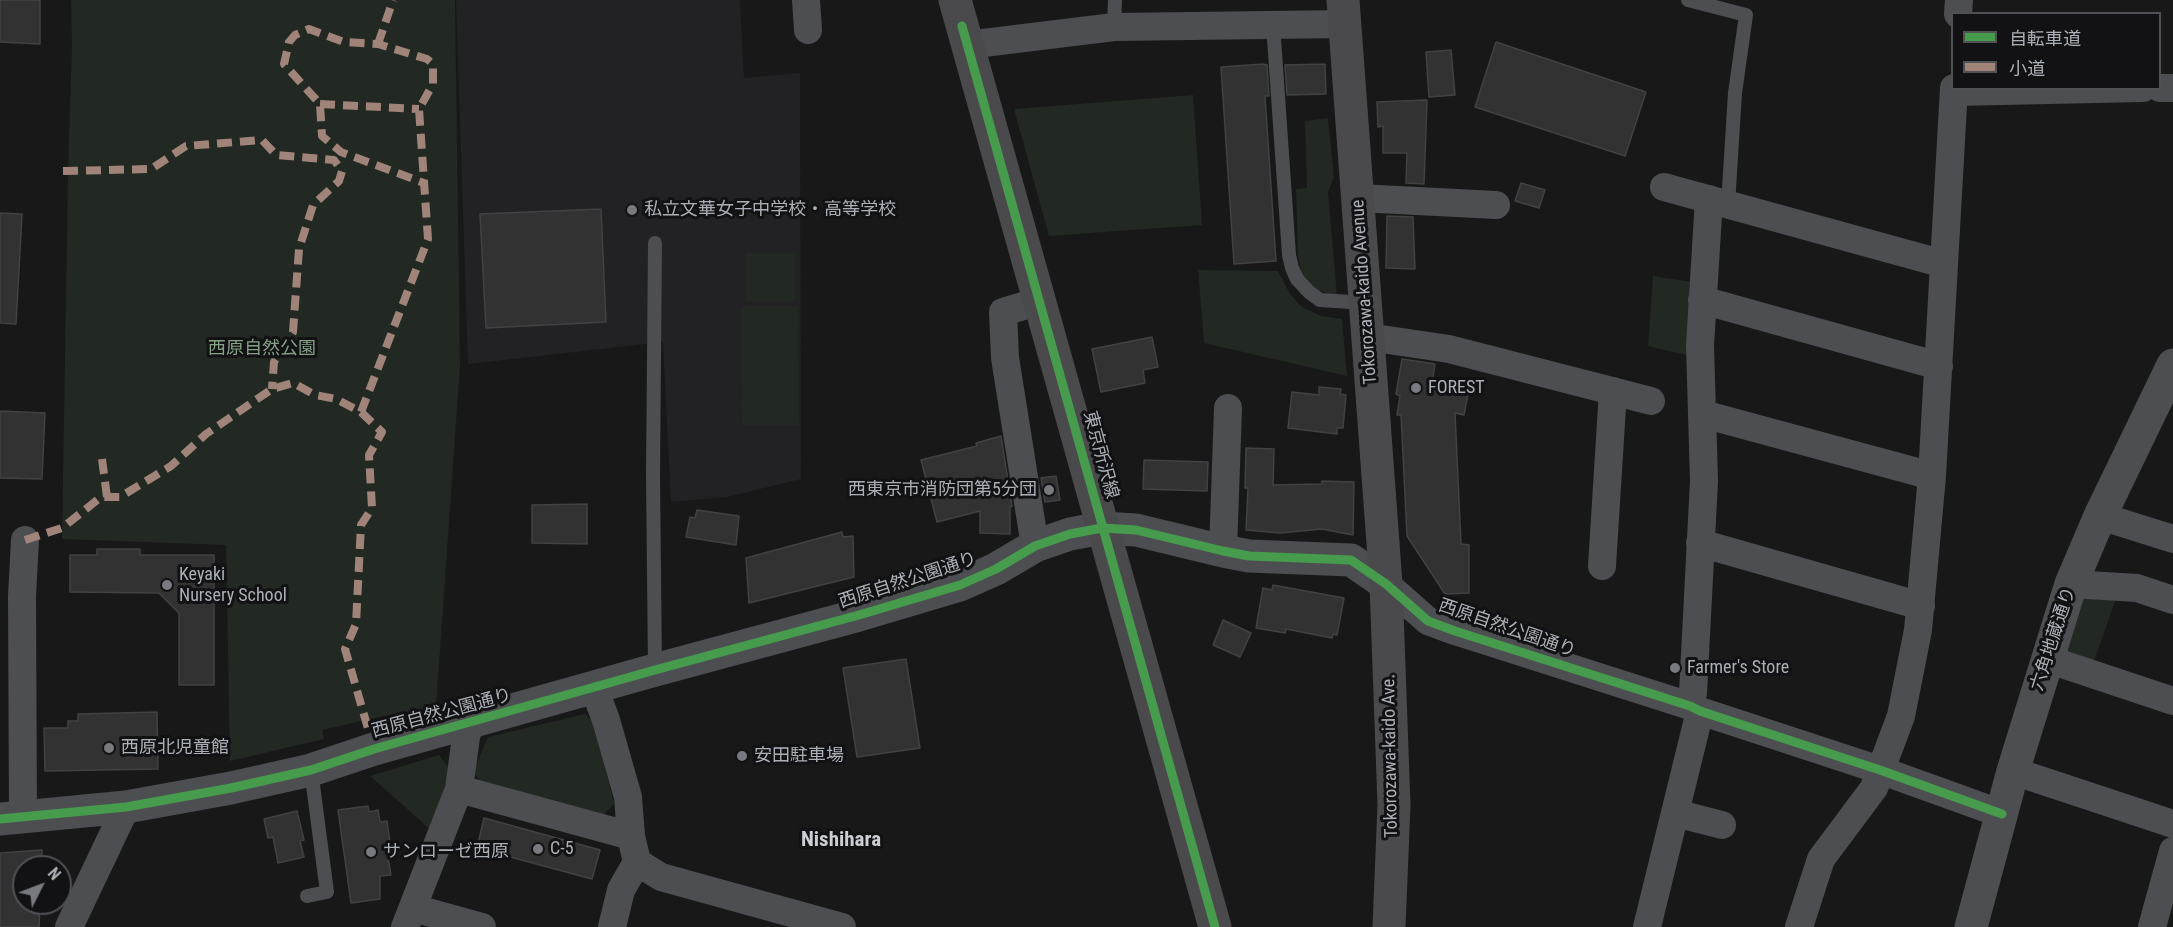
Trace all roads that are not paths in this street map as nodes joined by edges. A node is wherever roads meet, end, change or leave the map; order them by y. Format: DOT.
graph roads {
  1 [pos="806,0"];
  2 [pos="955,0"];
  3 [pos="1688,0"];
  4 [pos="1344,12"];
  5 [pos="1114,14"];
  6 [pos="1273,24"];
  7 [pos="808,30"];
  8 [pos="967,45"];
  9 [pos="1954,90"];
  10 [pos="1664,187"];
  11 [pos="1358,198"];
  12 [pos="1718,202"];
  13 [pos="1496,205"];
  14 [pos="655,243"];
  15 [pos="1944,264"];
  16 [pos="1702,300"];
  17 [pos="1040,301"];
  18 [pos="1365,303"];
  19 [pos="1368,337"];
  20 [pos="2173,365"];
  21 [pos="1939,366"];
  22 [pos="1612,391"];
  23 [pos="1651,401"];
  24 [pos="1228,408"];
  25 [pos="1703,414"];
  26 [pos="1932,476"];
  27 [pos="2100,516"];
  28 [pos="1102,528"];
  29 [pos="2173,539"];
  30 [pos="25,540"];
  31 [pos="1700,543"];
  32 [pos="1035,546"];
  33 [pos="1223,551"];
  34 [pos="1602,566"];
  35 [pos="1386,584"];
  36 [pos="2071,584"];
  37 [pos="11,595"];
  38 [pos="2173,600"];
  39 [pos="1921,606"];
  40 [pos="2047,659"];
  41 [pos="655,670"];
  42 [pos="594,688"];
  43 [pos="2173,701"];
  44 [pos="1695,708"];
  45 [pos="470,723"];
  46 [pos="311,770"];
  47 [pos="1880,770"];
  48 [pos="2013,771"];
  49 [pos="459,789"];
  50 [pos="126,807"];
  51 [pos="1675,813"];
  52 [pos="2002,814"];
  53 [pos="12,818"];
  54 [pos="2173,824"];
  55 [pos="1722,825"];
  56 [pos="634,849"];
  57 [pos="2173,851"];
  58 [pos="307,896"];
  59 [pos="409,918"];
  60 [pos="69,927"];
  61 [pos="482,927"];
  62 [pos="612,927"];
  63 [pos="842,927"];
  64 [pos="1215,927"];
  65 [pos="1389,927"];
  66 [pos="1647,927"];
  67 [pos="1799,927"];
  68 [pos="1971,927"];
  69 [pos="2152,927"];
  1 -- 7 [label="street"];
  2 -- 8 [label="main road, 東京所沢線"];
  3 -- 12 [label="lane"];
  4 -- 6 [label="street"];
  4 -- 11 [label="main road, Tokorozawa-kaido Avenue"];
  5 -- 6 [label="street"];
  5 -- 8 [label="street"];
  6 -- 18 [label="lane"];
  8 -- 17 [label="main road, 東京所沢線"];
  9 -- 15 [label="street"];
  10 -- 12 [label="street"];
  11 -- 13 [label="street"];
  11 -- 18 [label="main road, Tokorozawa-kaido Avenue"];
  12 -- 15 [label="street"];
  12 -- 16 [label="street"];
  14 -- 41 [label="lane"];
  15 -- 21 [label="street"];
  16 -- 21 [label="street"];
  16 -- 25 [label="street"];
  17 -- 28 [label="main road, 東京所沢線"];
  17 -- 32 [label="street"];
  18 -- 19 [label="main road, Tokorozawa-kaido Avenue"];
  19 -- 22 [label="street"];
  19 -- 35 [label="main road, Tokorozawa-kaido Avenue"];
  20 -- 27 [label="street, 六角地蔵通り"];
  21 -- 26 [label="street"];
  22 -- 23 [label="street"];
  22 -- 34 [label="street"];
  24 -- 33 [label="street"];
  25 -- 26 [label="street"];
  25 -- 31 [label="street"];
  26 -- 39 [label="street"];
  27 -- 29 [label="street"];
  27 -- 36 [label="street, 六角地蔵通り"];
  28 -- 32 [label="street, 西原自然公園通り"];
  28 -- 33 [label="street, 西原自然公園通り"];
  28 -- 64 [label="main road, 東京所沢線"];
  30 -- 37 [label="street"];
  31 -- 39 [label="street"];
  31 -- 44 [label="street"];
  32 -- 41 [label="street, 西原自然公園通り"];
  33 -- 35 [label="street, 西原自然公園通り"];
  35 -- 44 [label="street, 西原自然公園通り"];
  35 -- 65 [label="main road, Tokorozawa-kaido Ave."];
  36 -- 38 [label="street"];
  36 -- 40 [label="street, 六角地蔵通り"];
  37 -- 53 [label="street"];
  39 -- 47 [label="street"];
  40 -- 43 [label="street"];
  40 -- 48 [label="street, 六角地蔵通り"];
  41 -- 42 [label="street, 西原自然公園通り"];
  42 -- 45 [label="street, 西原自然公園通り"];
  42 -- 56 [label="street"];
  44 -- 47 [label="street, 西原自然公園通り"];
  44 -- 51 [label="street"];
  45 -- 46 [label="street, 西原自然公園通り"];
  45 -- 49 [label="street"];
  46 -- 50 [label="street, 西原自然公園通り"];
  46 -- 58 [label="lane"];
  47 -- 52 [label="street, 西原自然公園通り"];
  47 -- 67 [label="street"];
  48 -- 52 [label="street, 六角地蔵通り"];
  48 -- 54 [label="street"];
  49 -- 56 [label="street"];
  49 -- 59 [label="street"];
  50 -- 53 [label="street, 西原自然公園通り"];
  50 -- 60 [label="street"];
  51 -- 55 [label="street"];
  51 -- 66 [label="street"];
  52 -- 68 [label="street, 六角地蔵通り"];
  56 -- 62 [label="street"];
  56 -- 63 [label="street"];
  57 -- 69 [label="street"];
  59 -- 61 [label="street"];
}
